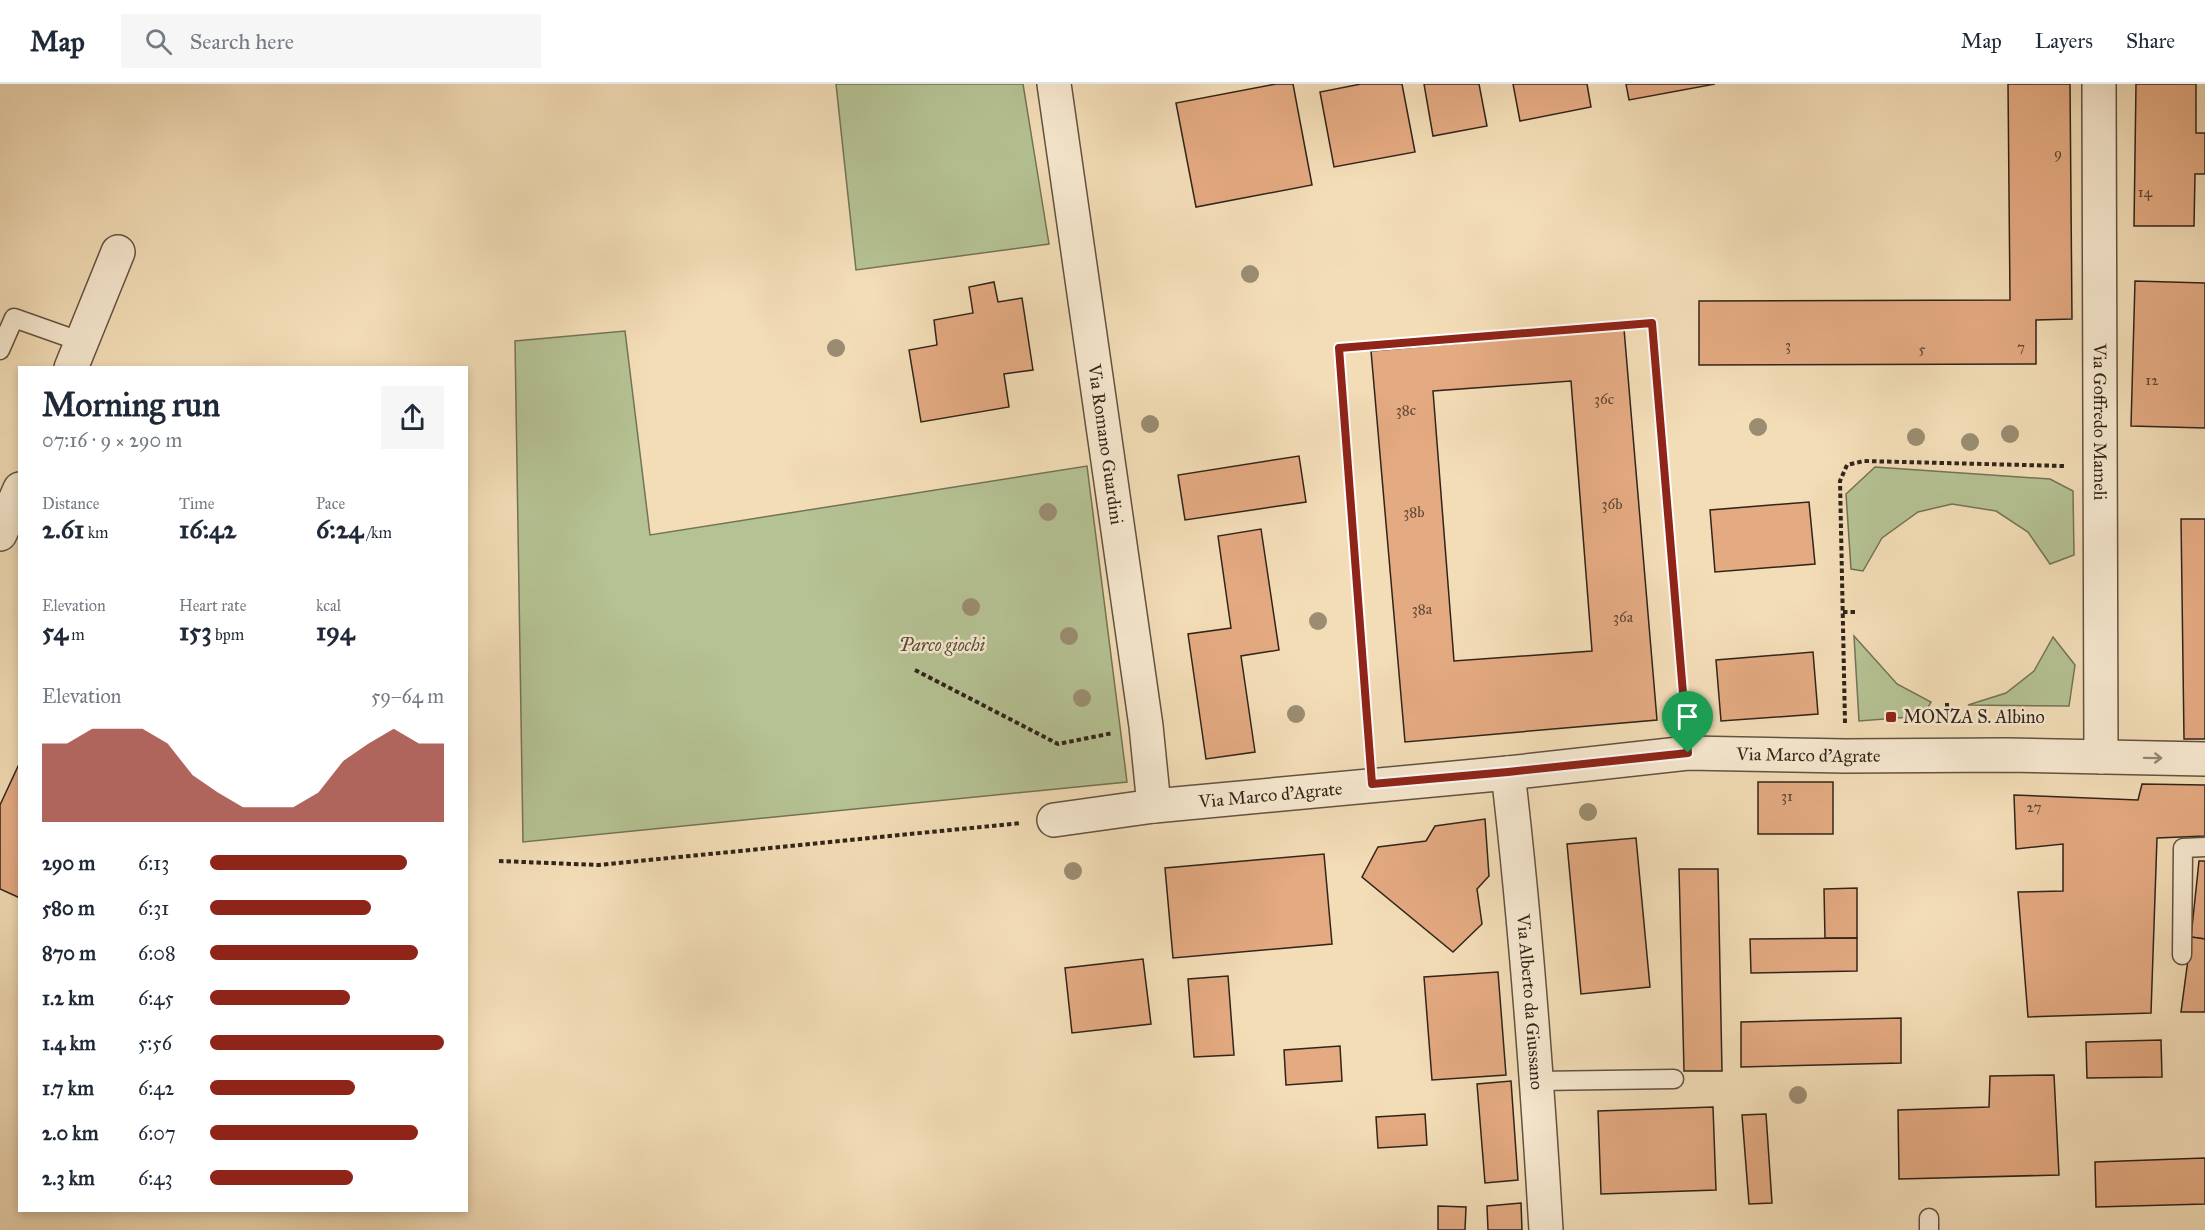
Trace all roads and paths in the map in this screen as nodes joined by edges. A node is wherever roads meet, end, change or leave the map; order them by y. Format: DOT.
graph roads {
  1 [pos="1053,84"];
  2 [pos="2099,84"];
  3 [pos="118,252"];
  4 [pos="0,350"];
  5 [pos="77,355"];
  6 [pos="2064,466"];
  7 [pos="18,494"];
  8 [pos="0,534"];
  9 [pos="1843,612"];
  10 [pos="1858,612"];
  11 [pos="915,670"];
  12 [pos="1146,726"];
  13 [pos="1688,753"];
  14 [pos="1845,756"];
  15 [pos="2101,758"];
  16 [pos="2205,759"];
  17 [pos="1508,772"];
  18 [pos="1372,784"];
  19 [pos="1154,806"];
  20 [pos="1054,820"];
  21 [pos="2205,847"];
  22 [pos="499,861"];
  23 [pos="2182,955"];
  24 [pos="1674,1079"];
  25 [pos="1538,1081"];
  26 [pos="1546,1230"];
  1 -- 12 [label="street, Via Romano Guardini"];
  2 -- 15 [label="street, Via Goffredo Mameli"];
  3 -- 5 [label="street"];
  4 -- 5 [label="lane"];
  6 -- 9 [label="path"];
  7 -- 8 [label="street"];
  9 -- 10 [label="path"];
  9 -- 14 [label="path"];
  11 -- 12 [label="path"];
  12 -- 19 [label="street, Via Romano Guardini"];
  13 -- 14 [label="street, Via Marco d'Agrate"];
  13 -- 17 [label="street, Via Marco d'Agrate"];
  13 -- 18 [label="path"];
  14 -- 15 [label="street, Via Marco d'Agrate"];
  15 -- 16 [label="street, Via Marco d'Agrate, one-way"];
  17 -- 18 [label="street, Via Marco d'Agrate"];
  17 -- 25 [label="street, Via Alberto da Giussano"];
  18 -- 19 [label="street, Via Marco d'Agrate"];
  19 -- 20 [label="street, Via Marco d'Agrate"];
  20 -- 22 [label="path"];
  21 -- 23 [label="lane"];
  24 -- 25 [label="lane"];
  25 -- 26 [label="street, Via Alberto da Giussano"];
}
